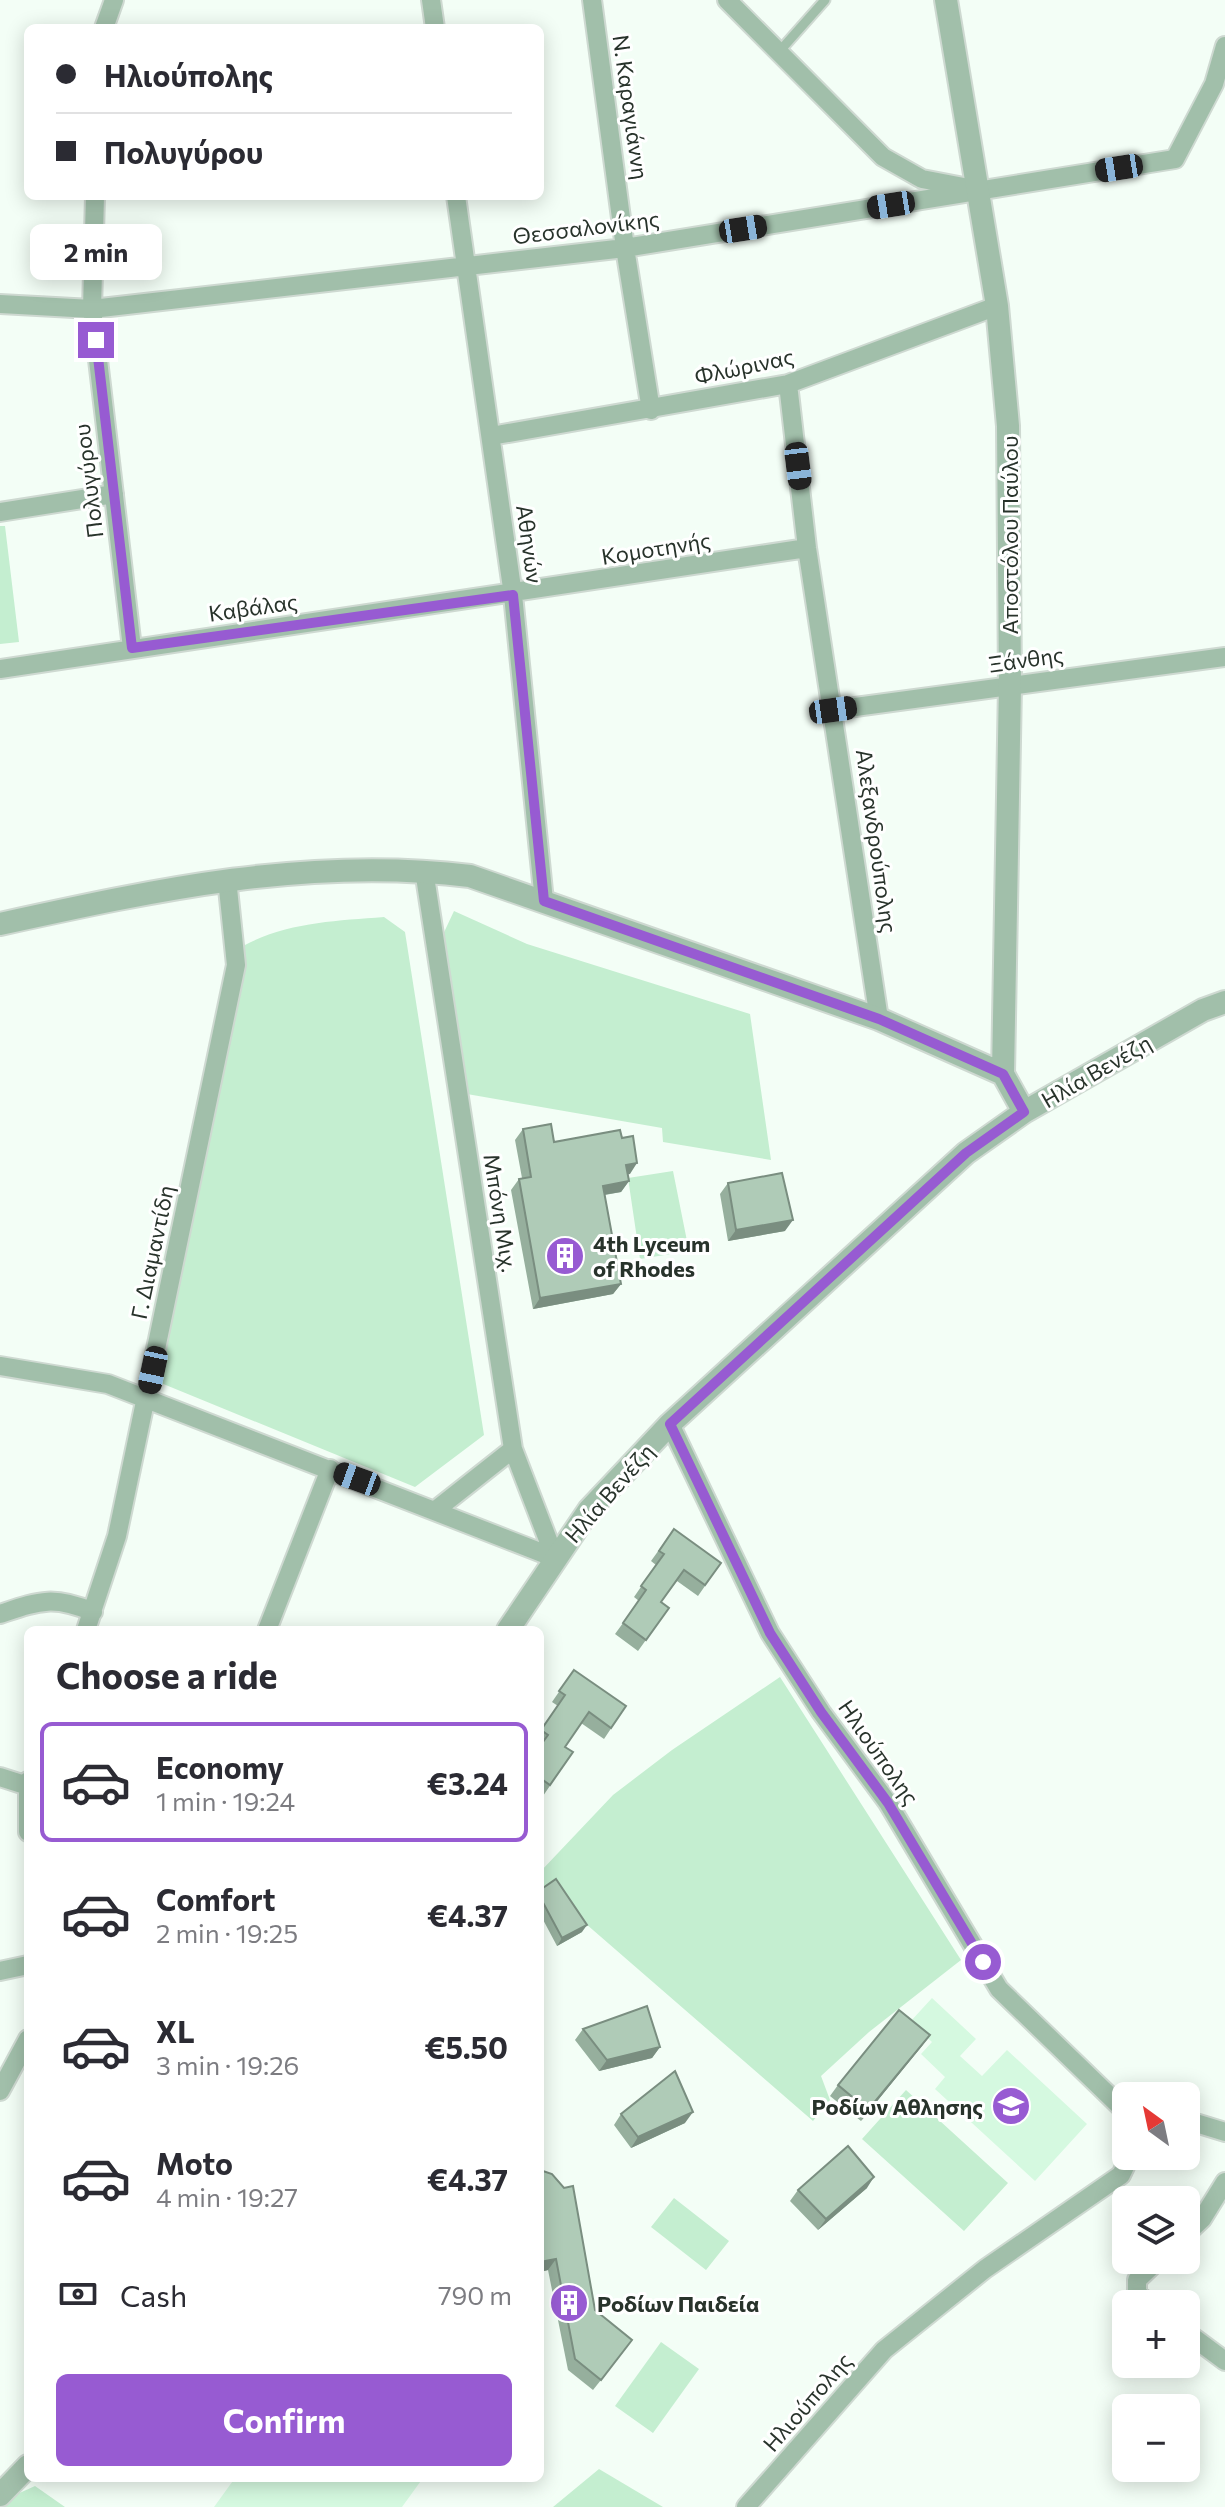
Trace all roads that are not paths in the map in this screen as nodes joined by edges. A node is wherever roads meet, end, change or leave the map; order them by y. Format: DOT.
graph roads {
  1 [pos="114,0"];
  2 [pos="431,0"];
  3 [pos="592,0"];
  4 [pos="727,0"];
  5 [pos="825,0"];
  6 [pos="946,0"];
  7 [pos="105,24"];
  8 [pos="434,24"];
  9 [pos="1225,46"];
  10 [pos="778,53"];
  11 [pos="979,190"];
  12 [pos="95,200"];
  13 [pos="457,200"];
  14 [pos="625,248"];
  15 [pos="465,267"];
  16 [pos="0,304"];
  17 [pos="997,306"];
  18 [pos="92,309"];
  19 [pos="788,384"];
  20 [pos="651,410"];
  21 [pos="491,436"];
  22 [pos="114,494"];
  23 [pos="0,512"];
  24 [pos="807,548"];
  25 [pos="513,595"];
  26 [pos="132,648"];
  27 [pos="1225,657"];
  28 [pos="0,669"];
  29 [pos="1010,685"];
  30 [pos="833,710"];
  31 [pos="424,870"];
  32 [pos="227,879"];
  33 [pos="544,901"];
  34 [pos="0,924"];
  35 [pos="1225,1002"];
  36 [pos="879,1019"];
  37 [pos="1003,1074"];
  38 [pos="1024,1112"];
  39 [pos="0,1366"];
  40 [pos="146,1401"];
  41 [pos="670,1424"];
  42 [pos="513,1449"];
  43 [pos="330,1469"];
  44 [pos="437,1509"];
  45 [pos="555,1558"];
  46 [pos="0,1614"];
  47 [pos="89,1621"];
  48 [pos="269,1626"];
  49 [pos="511,1626"];
  50 [pos="0,1777"];
  51 [pos="24,1783"];
  52 [pos="24,1966"];
  53 [pos="0,1971"];
  54 [pos="24,2046"];
  55 [pos="0,2091"];
  56 [pos="1112,2094"];
  57 [pos="1200,2124"];
  58 [pos="1225,2132"];
  59 [pos="1123,2170"];
  60 [pos="1225,2182"];
  61 [pos="1200,2221"];
  62 [pos="1200,2342"];
  63 [pos="1225,2361"];
  64 [pos="24,2470"];
  65 [pos="0,2495"];
  66 [pos="746,2507"];
  1 -- 7 [label="street"];
  2 -- 8 [label="street"];
  3 -- 14 [label="street, Ν. Καραγιάννη"];
  4 -- 10 [label="street"];
  5 -- 10 [label="lane"];
  6 -- 11 [label="street, Αποστόλου Παύλου"];
  9 -- 11 [label="street, Θεσσαλονίκης"];
  10 -- 11 [label="street"];
  11 -- 14 [label="street, Θεσσαλονίκης"];
  11 -- 17 [label="street, Αποστόλου Παύλου"];
  12 -- 18 [label="street, Πολυγύρου"];
  13 -- 15 [label="street, Αθηνών"];
  14 -- 15 [label="street, Θεσσαλονίκης"];
  14 -- 20 [label="street, Ν. Καραγιάννη"];
  15 -- 18 [label="street, Θεσσαλονίκης"];
  15 -- 21 [label="street, Αθηνών"];
  16 -- 18 [label="street, Θεσσαλονίκης"];
  17 -- 19 [label="street, Φλώρινας"];
  17 -- 29 [label="street, Αποστόλου Παύλου"];
  18 -- 22 [label="street, Πολυγύρου"];
  19 -- 20 [label="street, Φλώρινας"];
  19 -- 24 [label="street, Αλεξανδρούπολης"];
  20 -- 21 [label="street, Φλώρινας"];
  21 -- 25 [label="street, Αθηνών"];
  22 -- 23 [label="street"];
  22 -- 26 [label="street, Πολυγύρου"];
  24 -- 25 [label="street, Κομοτηνής"];
  24 -- 30 [label="street, Αλεξανδρούπολης"];
  25 -- 26 [label="street, Καβάλας"];
  25 -- 33 [label="street, Αθηνών"];
  26 -- 28 [label="street, Καβάλας"];
  27 -- 29 [label="street, Ξάνθης"];
  29 -- 30 [label="street, Ξάνθης"];
  29 -- 37 [label="street, Αποστόλου Παύλου"];
  30 -- 36 [label="street, Αλεξανδρούπολης"];
  31 -- 32 [label="street"];
  31 -- 33 [label="street"];
  31 -- 42 [label="street, Μπόνη Μιχ."];
  32 -- 34 [label="street"];
  32 -- 40 [label="street, Γ. Διαμαντίδη"];
  33 -- 36 [label="street"];
  35 -- 38 [label="street, Ηλία Βενέζη"];
  36 -- 37 [label="street"];
  37 -- 38 [label="street"];
  38 -- 41 [label="street, Ηλία Βενέζη"];
  39 -- 40 [label="street"];
  40 -- 43 [label="street"];
  40 -- 47 [label="street, Γ. Διαμαντίδη"];
  41 -- 45 [label="street, Ηλία Βενέζη"];
  41 -- 56 [label="street, Ηλιούπολης"];
  42 -- 44 [label="street"];
  42 -- 45 [label="street, Μπόνη Μιχ."];
  43 -- 44 [label="street"];
  43 -- 48 [label="street"];
  44 -- 45 [label="street"];
  45 -- 49 [label="street, Ηλία Βενέζη"];
  46 -- 47 [label="street"];
  50 -- 51 [label="street"];
  52 -- 53 [label="street"];
  54 -- 55 [label="street"];
  57 -- 58 [label="street"];
  59 -- 66 [label="street, Ηλιούπολης"];
  60 -- 61 [label="street"];
  62 -- 63 [label="street"];
  64 -- 65 [label="street"];
}
